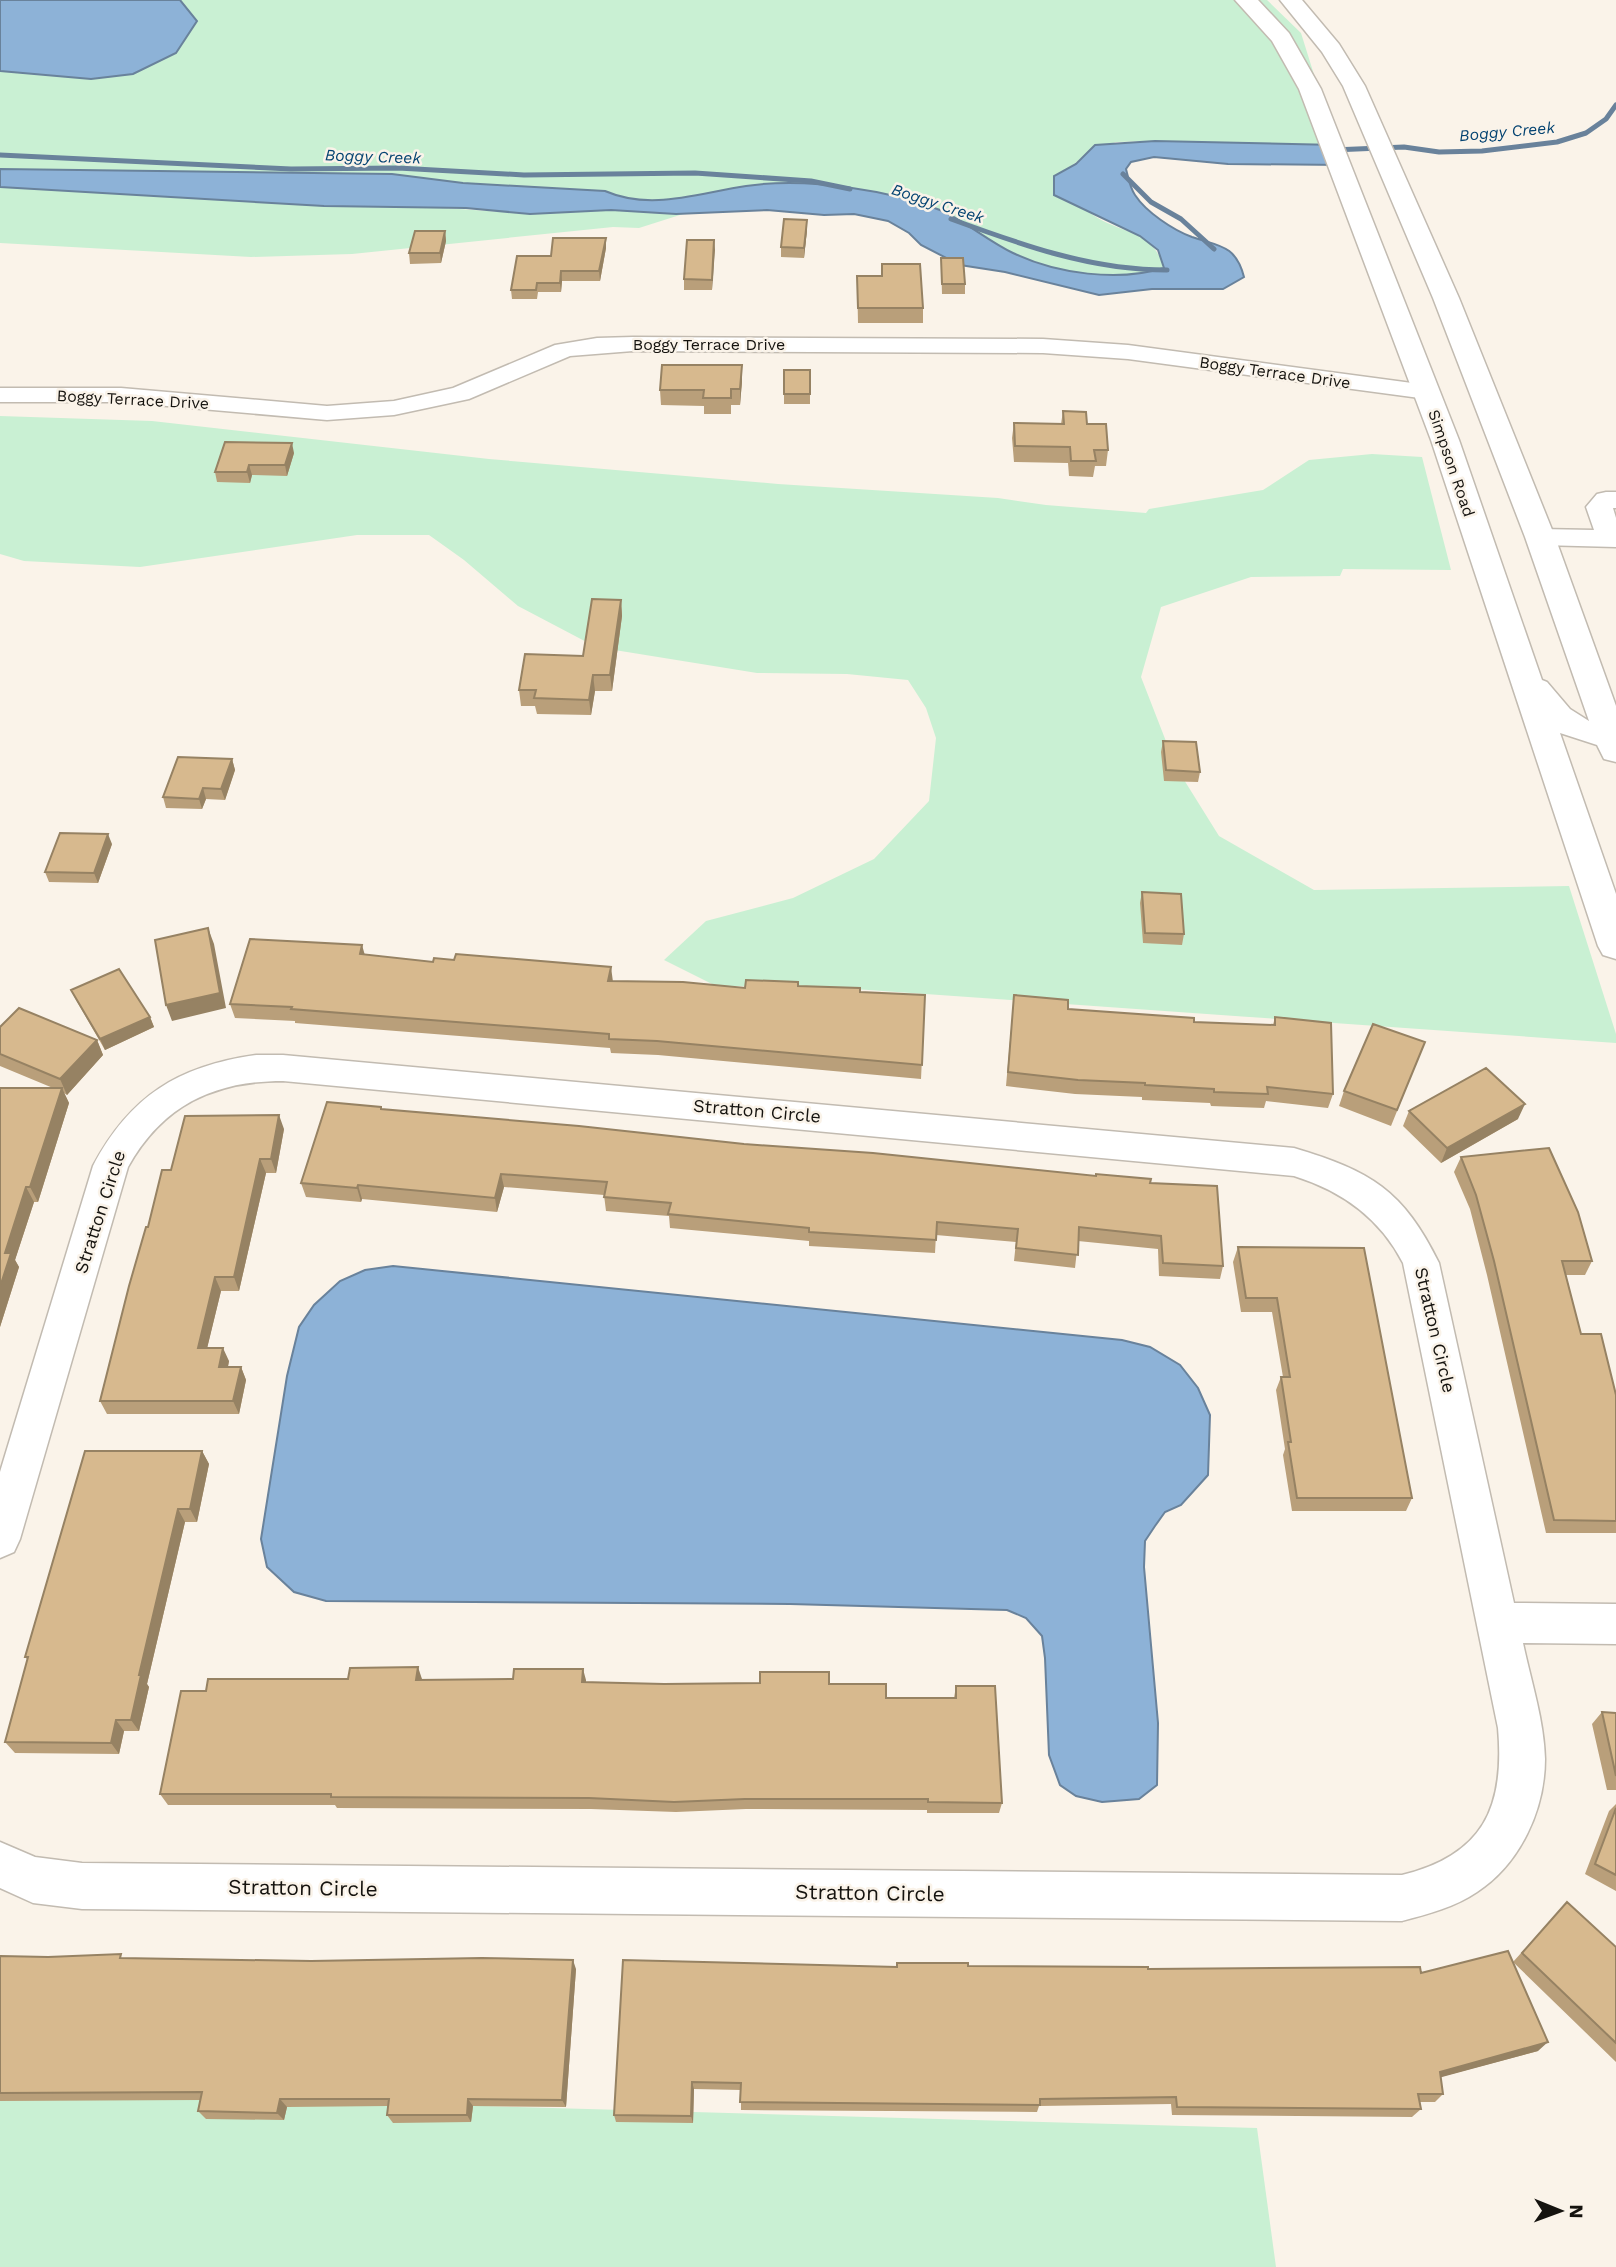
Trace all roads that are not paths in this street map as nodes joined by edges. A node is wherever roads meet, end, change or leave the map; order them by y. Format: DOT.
graph roads {
  1 [pos="1246,0"];
  2 [pos="1291,0"];
  3 [pos="1427,392"];
  4 [pos="0,395"];
  5 [pos="1514,469"];
  6 [pos="1616,500"];
  7 [pos="1540,537"];
  8 [pos="1613,539"];
  9 [pos="1524,673"];
  10 [pos="1613,743"];
  11 [pos="1616,946"];
  12 [pos="0,1539"];
  13 [pos="1497,1623"];
  14 [pos="1616,1624"];
  15 [pos="0,1865"];
  1 -- 3 [label="main road, Simpson Road"];
  2 -- 5 [label="main road"];
  3 -- 4 [label="street, Boggy Terrace Drive"];
  3 -- 5 [label="main road"];
  3 -- 9 [label="main road, Simpson Road"];
  5 -- 7 [label="main road"];
  6 -- 8 [label="street"];
  7 -- 8 [label="street"];
  7 -- 10 [label="main road"];
  9 -- 10 [label="main road"];
  9 -- 11 [label="main road, Simpson Road"];
  12 -- 13 [label="street, Stratton Circle"];
  13 -- 14 [label="street"];
  13 -- 15 [label="street, Stratton Circle"];
}
